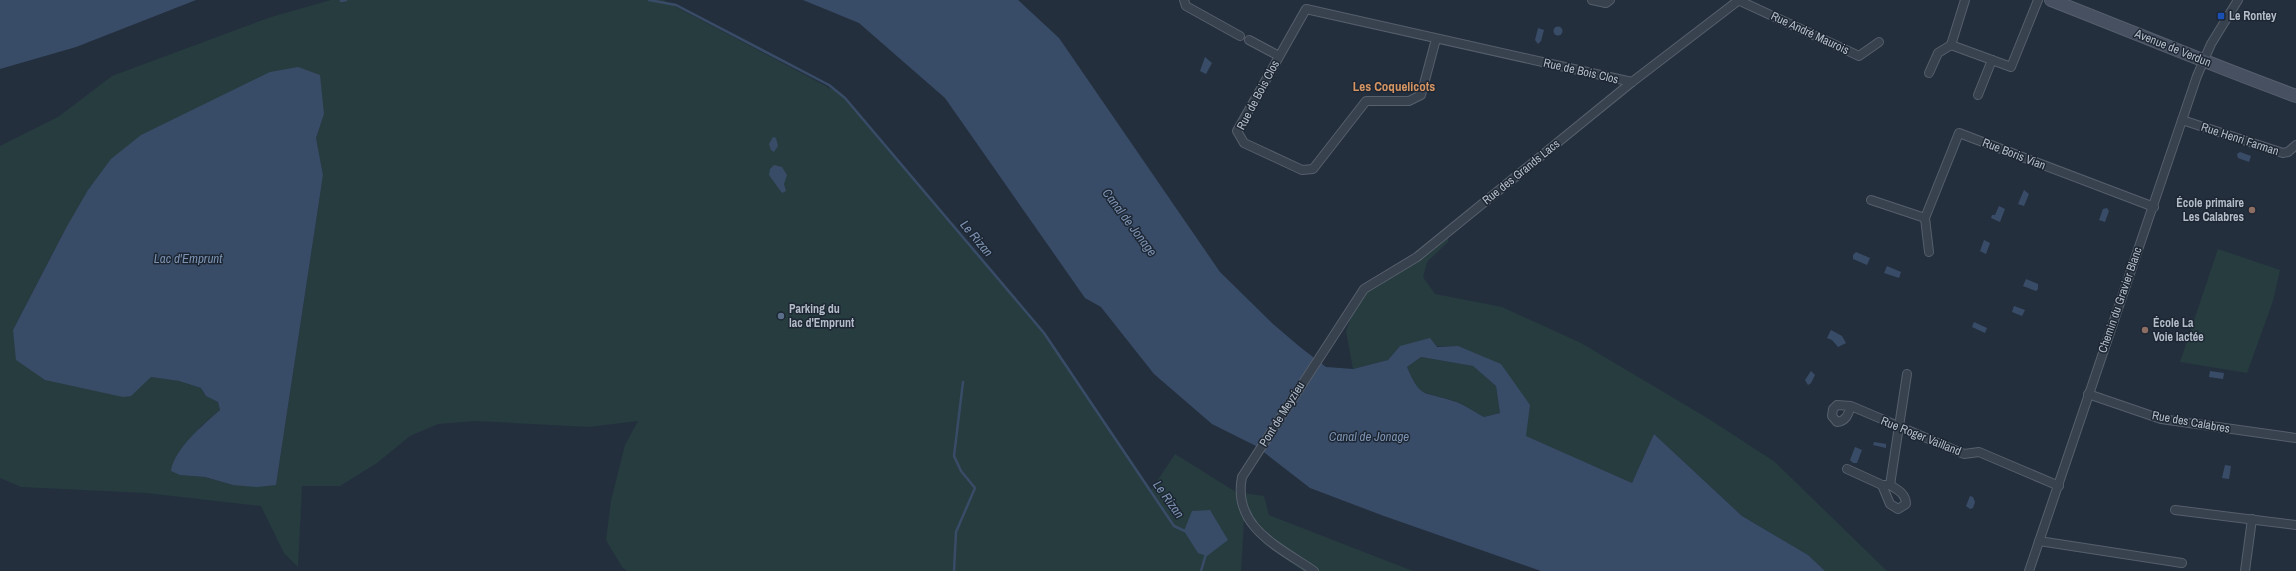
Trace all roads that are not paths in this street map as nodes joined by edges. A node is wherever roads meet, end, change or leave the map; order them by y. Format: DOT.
graph roads {
  1 [pos="1184,0"];
  2 [pos="1592,0"];
  3 [pos="1610,0"];
  4 [pos="1739,0"];
  5 [pos="1964,0"];
  6 [pos="2038,0"];
  7 [pos="2051,0"];
  8 [pos="2238,0"];
  9 [pos="1240,36"];
  10 [pos="1436,39"];
  11 [pos="1249,40"];
  12 [pos="1879,42"];
  13 [pos="1951,45"];
  14 [pos="1279,56"];
  15 [pos="1992,60"];
  16 [pos="2204,60"];
  17 [pos="1929,73"];
  18 [pos="1632,82"];
  19 [pos="1978,95"];
  20 [pos="2296,96"];
  21 [pos="2182,120"];
  22 [pos="2296,145"];
  23 [pos="1871,200"];
  24 [pos="2154,207"];
  25 [pos="1925,218"];
  26 [pos="1929,252"];
  27 [pos="1319,357"];
  28 [pos="1907,374"];
  29 [pos="2088,394"];
  30 [pos="1851,406"];
  31 [pos="1898,426"];
  32 [pos="2296,438"];
  33 [pos="1847,469"];
  34 [pos="2059,486"];
  35 [pos="2175,510"];
  36 [pos="2252,519"];
  37 [pos="2296,525"];
  38 [pos="2039,541"];
  39 [pos="2182,563"];
  40 [pos="1314,571"];
  41 [pos="2029,571"];
  42 [pos="2245,571"];
  1 -- 9 [label="street"];
  2 -- 3 [label="street"];
  4 -- 12 [label="street, Rue André Maurois"];
  4 -- 18 [label="street, Rue des Grands Lacs"];
  5 -- 13 [label="street"];
  6 -- 15 [label="street"];
  7 -- 16 [label="main road, Avenue de Verdun"];
  8 -- 16 [label="street, Chemin du Gravier Blanc"];
  10 -- 14 [label="street, Rue de Bois Clos"];
  10 -- 14 [label="street, Rue de Bois Clos"];
  10 -- 18 [label="street, Rue de Bois Clos"];
  11 -- 14 [label="street, Rue de Bois Clos"];
  13 -- 15 [label="street"];
  13 -- 17 [label="street"];
  15 -- 19 [label="street"];
  16 -- 20 [label="main road, Avenue de Verdun"];
  16 -- 21 [label="street, Chemin du Gravier Blanc"];
  18 -- 27 [label="street, Rue des Grands Lacs"];
  21 -- 22 [label="street, Rue Henri Farman"];
  21 -- 24 [label="street, Chemin du Gravier Blanc"];
  23 -- 25 [label="street"];
  24 -- 25 [label="street, Rue Boris Vian"];
  24 -- 29 [label="street, Chemin du Gravier Blanc"];
  25 -- 26 [label="street, Rue Boris Vian"];
  27 -- 40 [label="street, Pont de Meyzieu"];
  28 -- 31 [label="street"];
  29 -- 32 [label="street, Rue des Calabres"];
  29 -- 34 [label="street, Chemin du Gravier Blanc"];
  30 -- 31 [label="street, Rue Roger Vailland"];
  31 -- 33 [label="street"];
  31 -- 34 [label="street, Rue Roger Vailland"];
  34 -- 38 [label="street, Chemin du Gravier Blanc"];
  35 -- 36 [label="street"];
  36 -- 37 [label="street"];
  36 -- 42 [label="street"];
  38 -- 39 [label="street"];
  38 -- 41 [label="street, Chemin du Gravier Blanc"];
}
